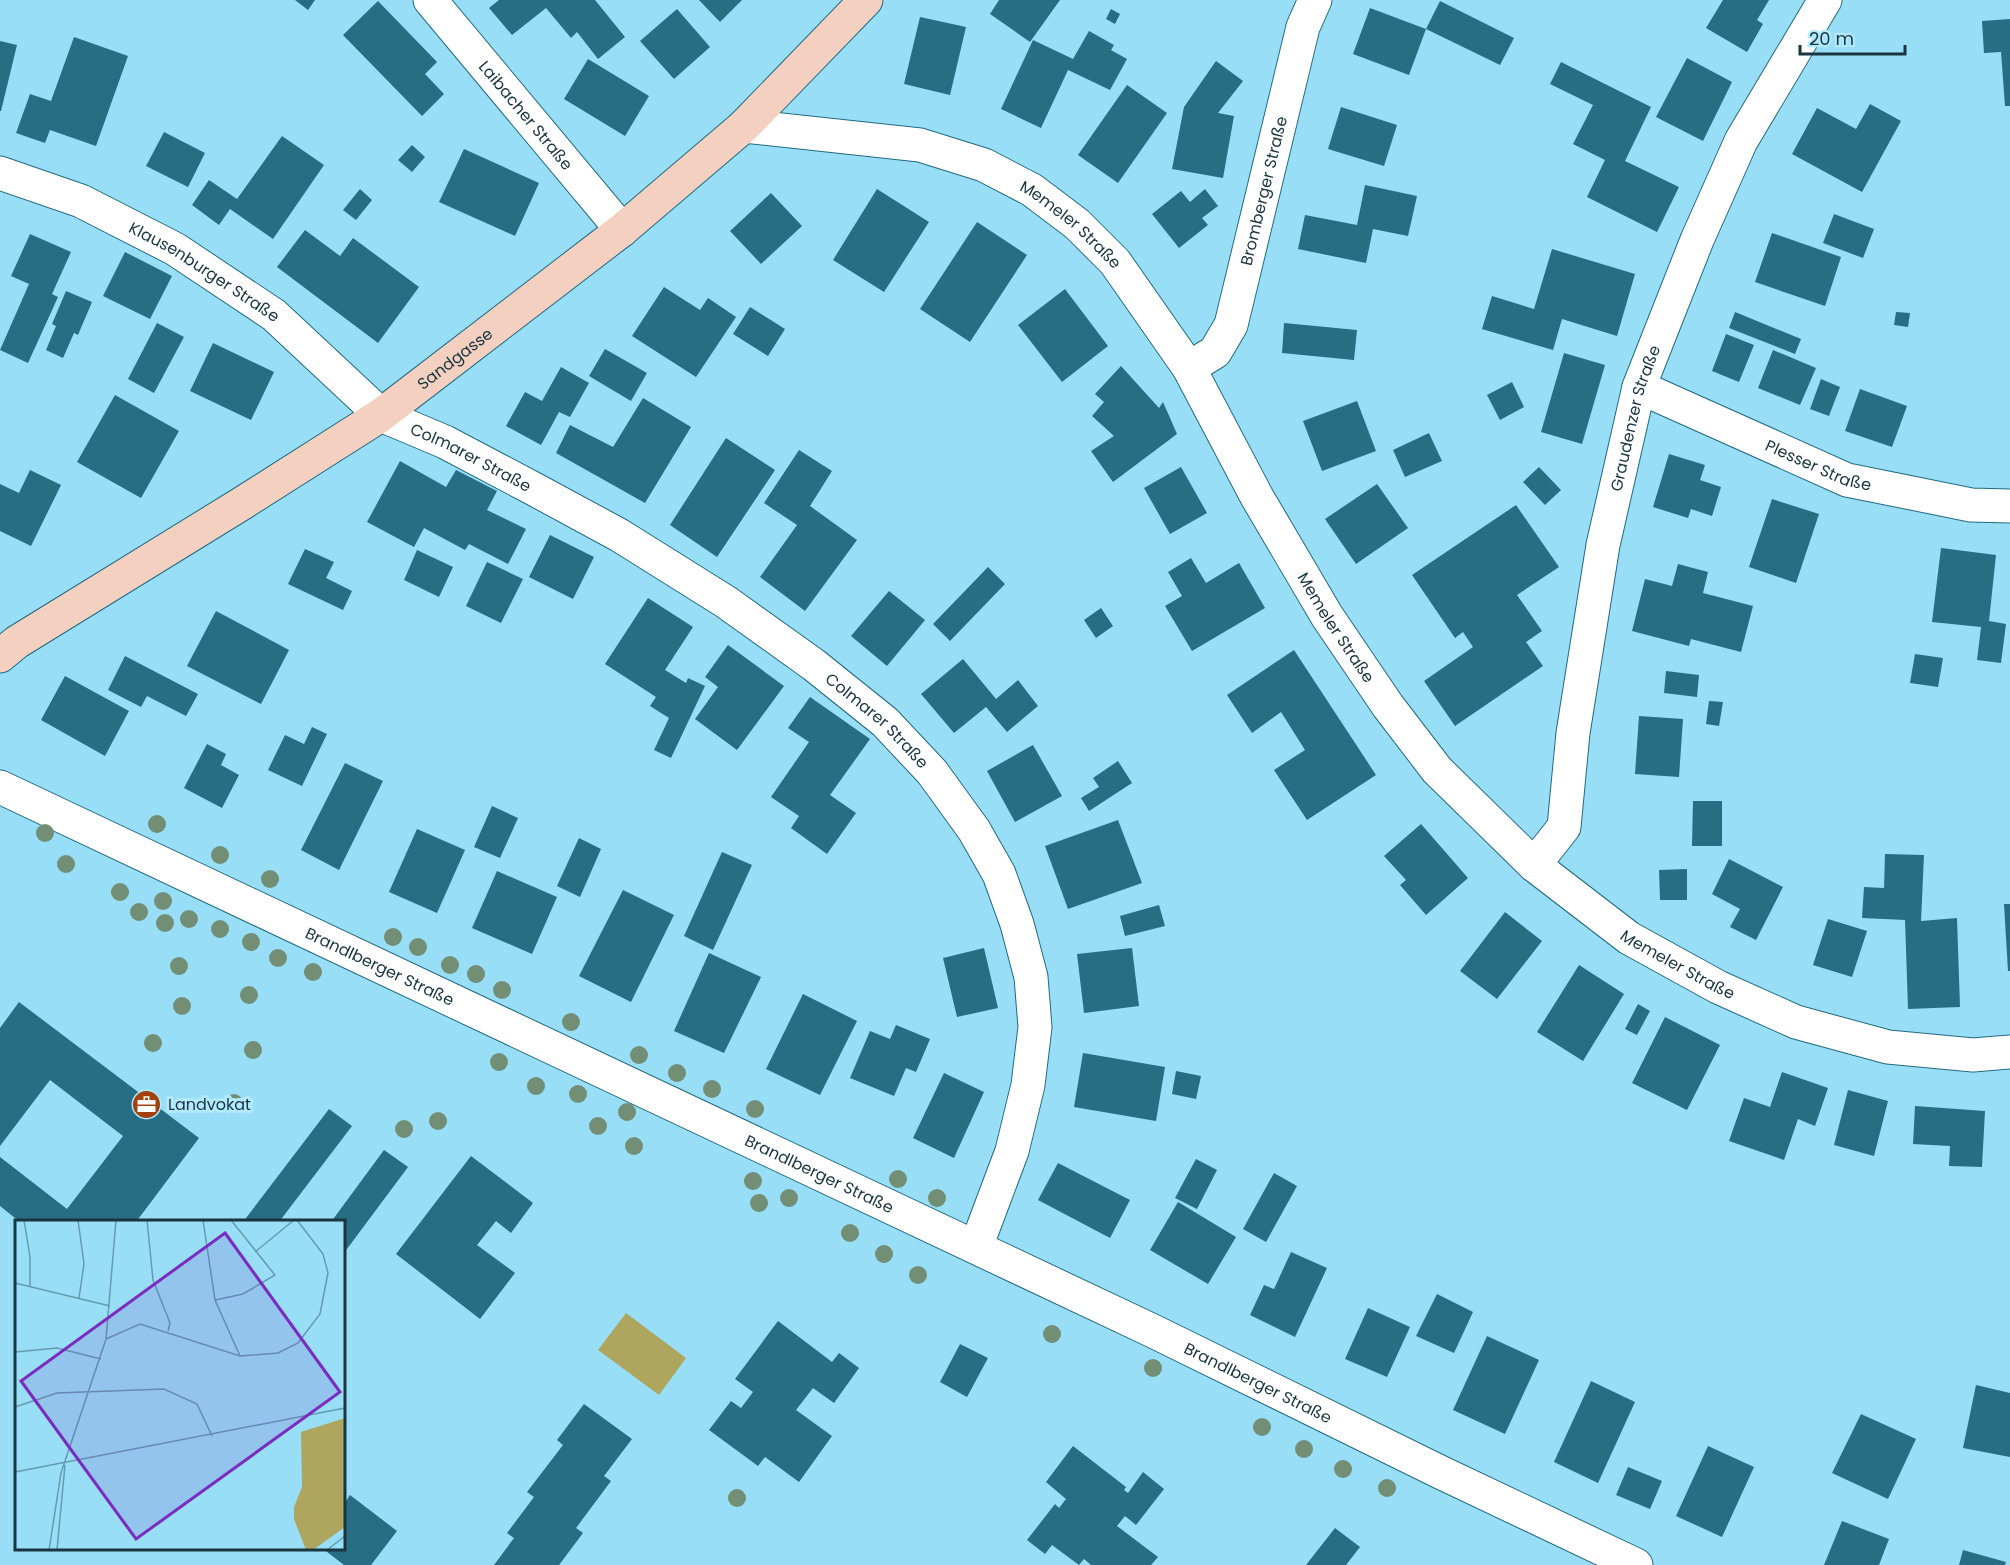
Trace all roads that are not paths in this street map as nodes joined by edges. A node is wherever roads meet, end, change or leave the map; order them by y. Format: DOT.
graph roads {
  1 [pos="430,0"];
  2 [pos="866,0"];
  3 [pos="1315,0"];
  4 [pos="1825,0"];
  5 [pos="744,126"];
  6 [pos="0,173"];
  7 [pos="622,230"];
  8 [pos="1189,368"];
  9 [pos="1639,387"];
  10 [pos="381,415"];
  11 [pos="2010,506"];
  12 [pos="0,656"];
  13 [pos="0,787"];
  14 [pos="1534,865"];
  15 [pos="2010,1052"];
  16 [pos="976,1247"];
  17 [pos="1636,1565"];
  1 -- 7 [label="street, Laibacher Straße"];
  2 -- 5 [label="street, Sandgasse"];
  3 -- 8 [label="street, Bromberger Straße"];
  4 -- 9 [label="street, Graudenzer Straße"];
  5 -- 7 [label="street, Sandgasse"];
  5 -- 8 [label="street, Memeler Straße"];
  6 -- 10 [label="street, Klausenburger Straße"];
  7 -- 10 [label="street, Sandgasse"];
  8 -- 14 [label="street, Memeler Straße"];
  9 -- 11 [label="street, Plesser Straße"];
  9 -- 14 [label="street, Graudenzer Straße"];
  10 -- 12 [label="street, Sandgasse"];
  10 -- 16 [label="street, Colmarer Straße"];
  13 -- 16 [label="street, Brandlberger Straße"];
  14 -- 15 [label="street, Memeler Straße"];
  16 -- 17 [label="street, Brandlberger Straße"];
}
